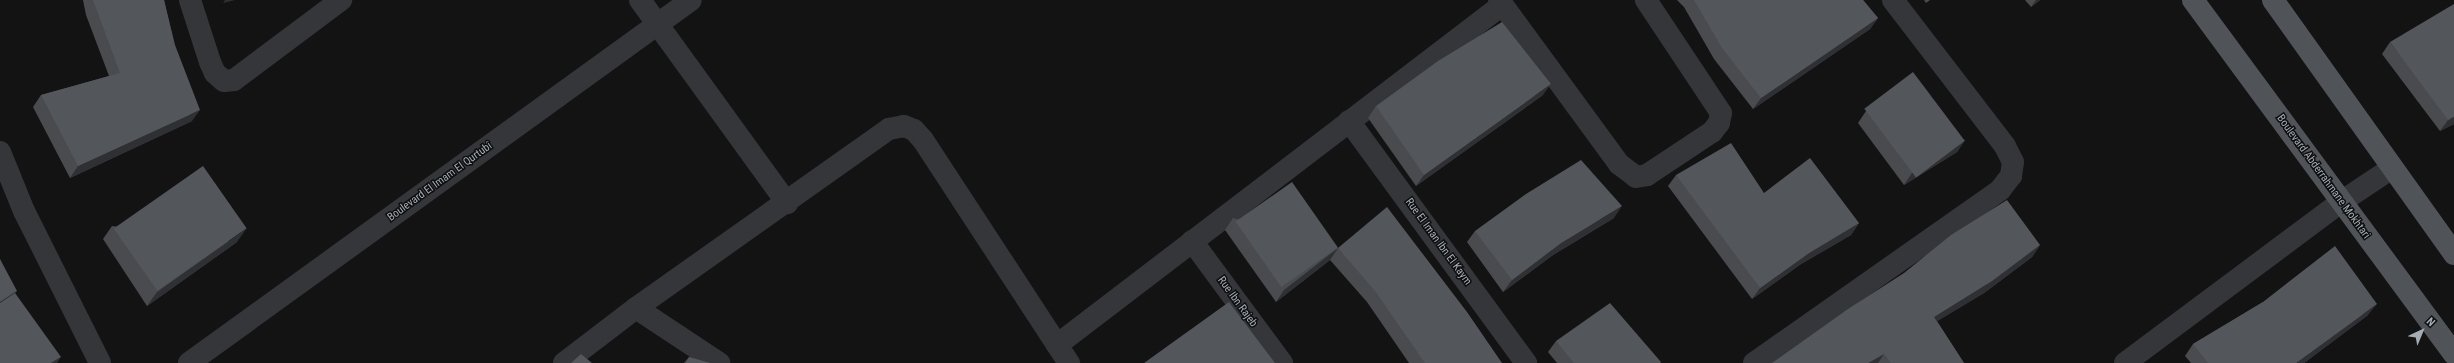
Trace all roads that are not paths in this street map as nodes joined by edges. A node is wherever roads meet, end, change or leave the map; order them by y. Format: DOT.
graph roads {
  1 [pos="190,0"];
  2 [pos="341,0"];
  3 [pos="640,0"];
  4 [pos="691,0"];
  5 [pos="1646,0"];
  6 [pos="1893,0"];
  7 [pos="2193,0"];
  8 [pos="2273,0"];
  9 [pos="1500,2"];
  10 [pos="658,24"];
  11 [pos="1349,121"];
  12 [pos="0,152"];
  13 [pos="2392,168"];
  14 [pos="2341,202"];
  15 [pos="787,203"];
  16 [pos="1192,241"];
  17 [pos="2454,254"];
  18 [pos="636,308"];
  19 [pos="1063,354"];
  20 [pos="2454,354"];
  21 [pos="2137,359"];
  22 [pos="100,363"];
  23 [pos="189,363"];
  24 [pos="564,363"];
  25 [pos="718,363"];
  26 [pos="1282,363"];
  27 [pos="1526,363"];
  28 [pos="1754,363"];
  1 -- 2 [label="street"];
  3 -- 10 [label="street"];
  4 -- 10 [label="street, Boulevard El Imam El Qurtubî"];
  5 -- 9 [label="street"];
  6 -- 28 [label="street"];
  7 -- 14 [label="main road, Boulevard Abderrahmane Mokhtari"];
  8 -- 13 [label="main road"];
  9 -- 11 [label="street"];
  10 -- 15 [label="street"];
  10 -- 23 [label="street, Boulevard El Imam El Qurtubî"];
  11 -- 16 [label="street"];
  11 -- 27 [label="street, Rue El Iman Ibn El Kaym"];
  12 -- 22 [label="street"];
  13 -- 14 [label="street"];
  13 -- 17 [label="main road"];
  14 -- 20 [label="main road, Boulevard Abderrahmane Mokhtari"];
  14 -- 21 [label="street"];
  15 -- 18 [label="street"];
  15 -- 19 [label="street"];
  16 -- 19 [label="street"];
  16 -- 26 [label="street, Rue Ibn Rajeb"];
  18 -- 24 [label="street"];
  18 -- 25 [label="street"];
}
